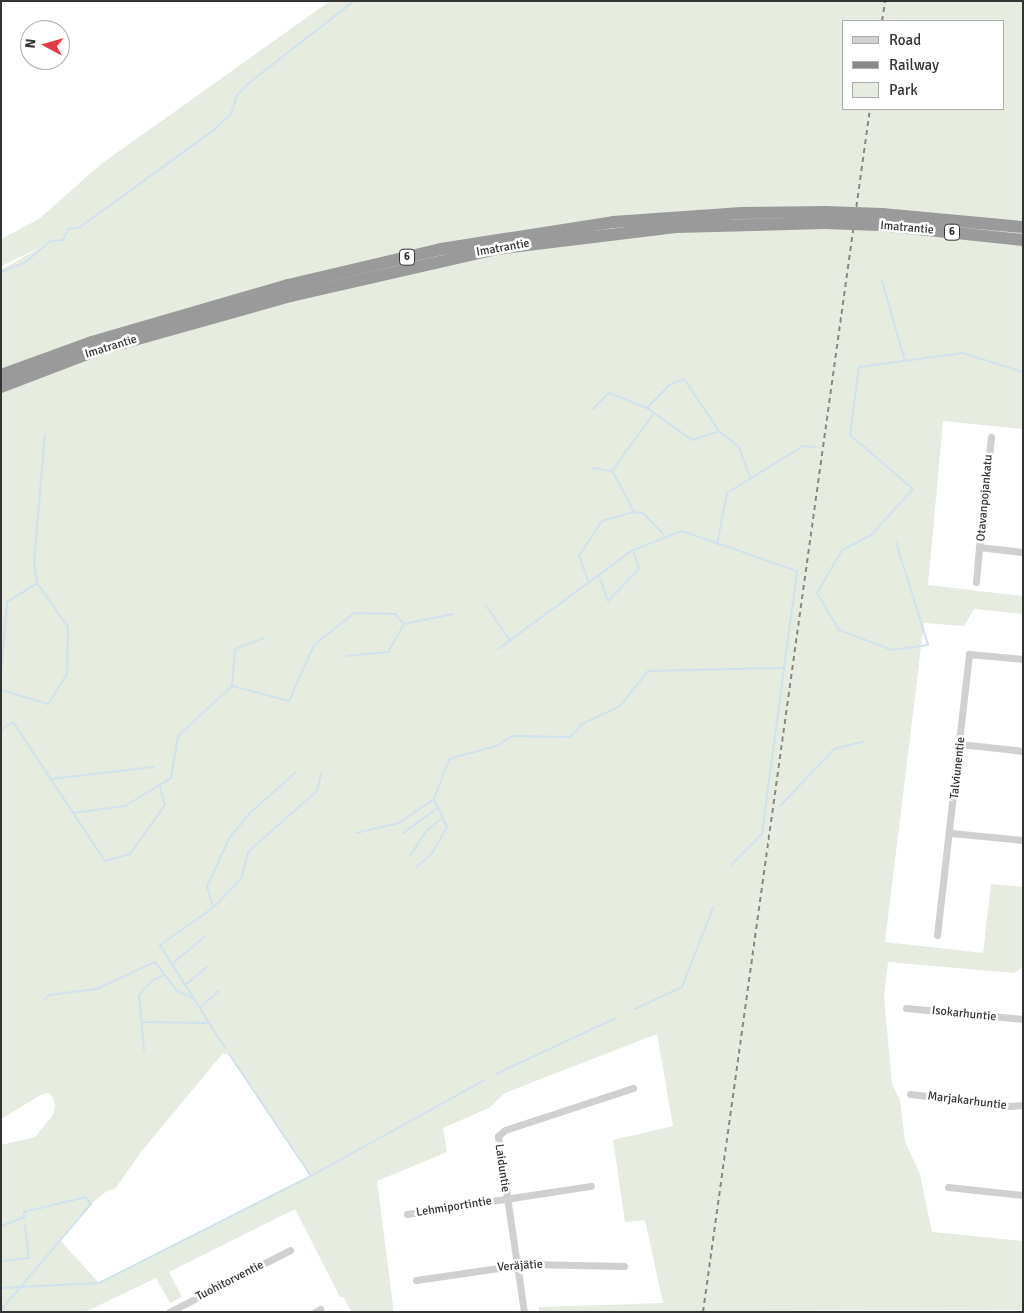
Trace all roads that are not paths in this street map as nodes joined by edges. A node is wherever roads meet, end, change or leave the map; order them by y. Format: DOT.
graph roads {
  1 [pos="825,217"];
  2 [pos="881,220"];
  3 [pos="1023,227"];
  4 [pos="1023,240"];
  5 [pos="1,375"];
  6 [pos="1,386"];
  7 [pos="991,437"];
  8 [pos="979,547"];
  9 [pos="1023,552"];
  10 [pos="976,582"];
  11 [pos="1023,658"];
  12 [pos="960,744"];
  13 [pos="1023,751"];
  14 [pos="951,832"];
  15 [pos="1023,840"];
  16 [pos="937,935"];
  17 [pos="906,1008"];
  18 [pos="1023,1019"];
  19 [pos="633,1088"];
  20 [pos="910,1094"];
  21 [pos="1023,1104"];
  22 [pos="591,1186"];
  23 [pos="948,1187"];
  24 [pos="1023,1195"];
  25 [pos="506,1198"];
  26 [pos="407,1214"];
  27 [pos="290,1250"];
  28 [pos="517,1265"];
  29 [pos="624,1266"];
  30 [pos="416,1280"];
  31 [pos="177,1310"];
  32 [pos="169,1312"];
  33 [pos="524,1312"];
  1 -- 2 [label="highway, Imatrantie / 6, bridge"];
  1 -- 5 [label="highway, Imatrantie / 6"];
  1 -- 6 [label="highway, Imatrantie / 6"];
  2 -- 3 [label="highway, Imatrantie / 6"];
  2 -- 4 [label="highway, Imatrantie / 6"];
  7 -- 8 [label="street, Otavanpojankatu"];
  8 -- 9 [label="street, Otavanpojankatu"];
  8 -- 10 [label="street"];
  11 -- 12 [label="street, Talviunentie"];
  12 -- 13 [label="street"];
  12 -- 14 [label="street, Talviunentie"];
  14 -- 15 [label="street"];
  14 -- 16 [label="street, Talviunentie"];
  17 -- 18 [label="street, Isokarhuntie"];
  19 -- 25 [label="street, Laiduntie"];
  20 -- 21 [label="street, Marjakarhuntie"];
  22 -- 25 [label="street, Lehmiportintie"];
  23 -- 24 [label="street"];
  25 -- 26 [label="street, Lehmiportintie"];
  25 -- 28 [label="street, Laiduntie"];
  27 -- 31 [label="street, Tuohitorventie"];
  28 -- 29 [label="street, Veräjätie"];
  28 -- 30 [label="street, Veräjätie"];
  28 -- 33 [label="street, Laiduntie"];
  31 -- 32 [label="street, Tuohitorventie"];
}
